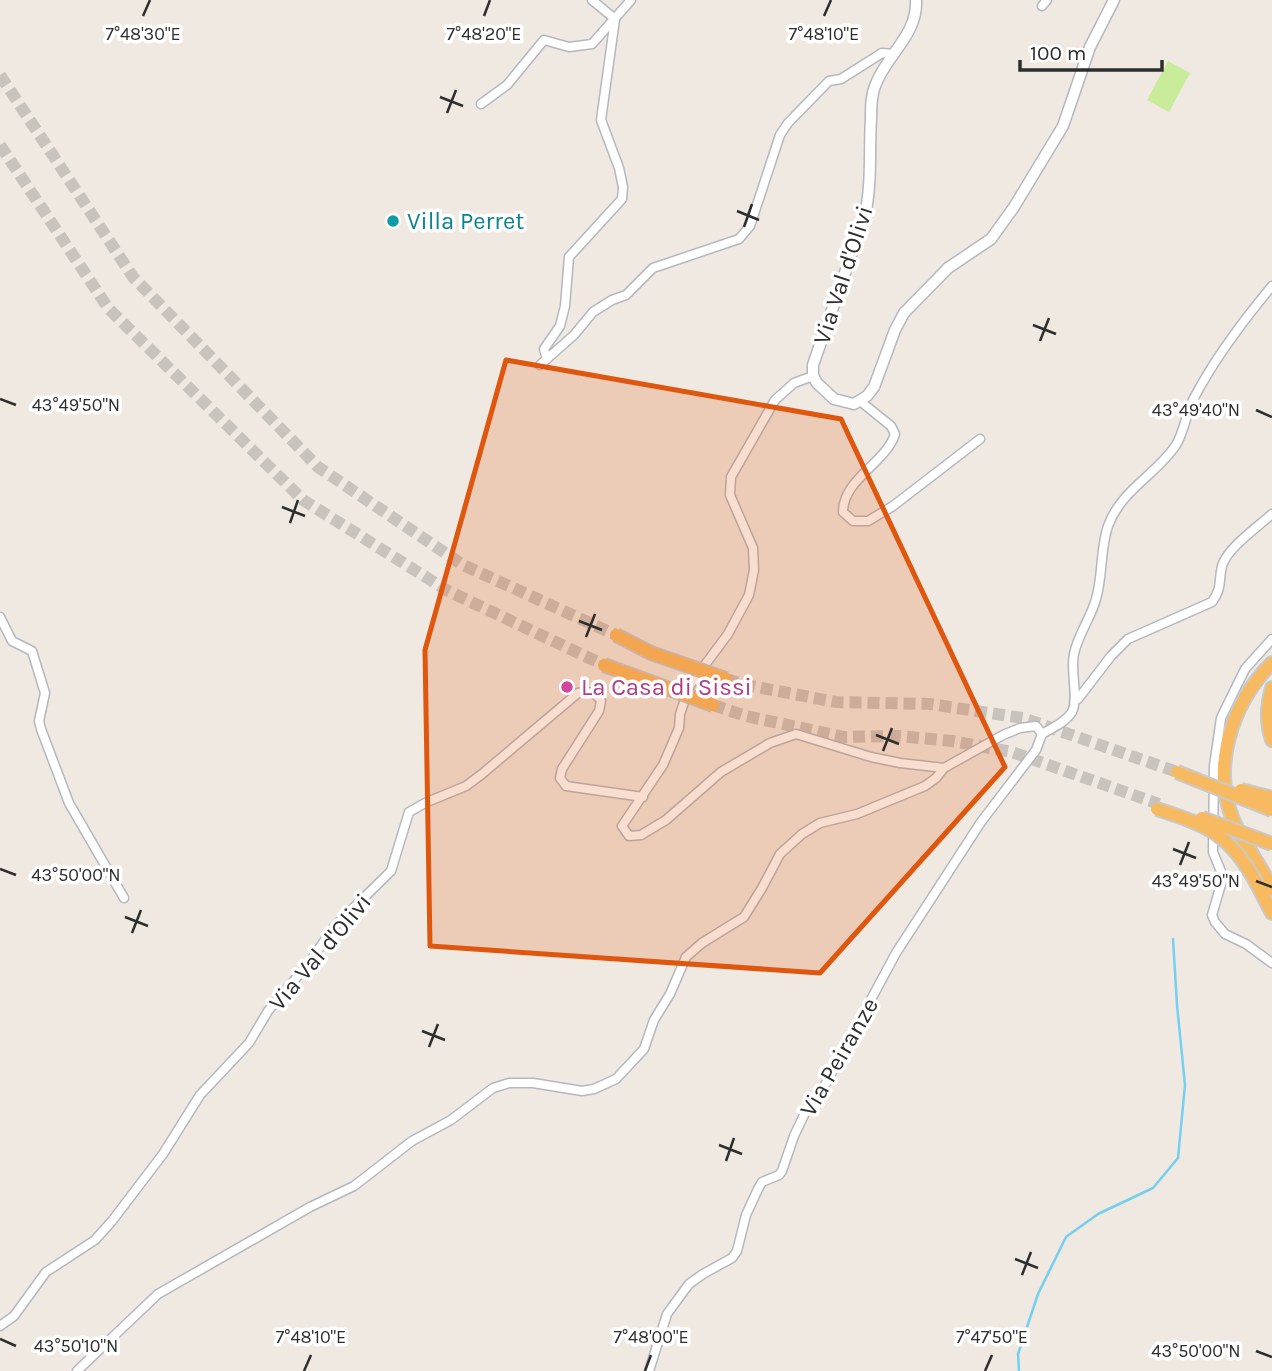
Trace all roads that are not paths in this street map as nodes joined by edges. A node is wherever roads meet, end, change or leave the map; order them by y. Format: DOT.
graph roads {
  1 [pos="592,0"];
  2 [pos="631,0"];
  3 [pos="916,0"];
  4 [pos="1114,0"];
  5 [pos="615,19"];
  6 [pos="894,54"];
  7 [pos="481,104"];
  8 [pos="1272,286"];
  9 [pos="813,376"];
  10 [pos="860,401"];
  11 [pos="980,439"];
  12 [pos="1272,514"];
  13 [pos="0,617"];
  14 [pos="616,635"];
  15 [pos="1272,639"];
  16 [pos="1272,663"];
  17 [pos="604,665"];
  18 [pos="726,679"];
  19 [pos="1272,688"];
  20 [pos="1075,700"];
  21 [pos="713,705"];
  22 [pos="1042,734"];
  23 [pos="1272,740"];
  24 [pos="944,768"];
  25 [pos="643,797"];
  26 [pos="1272,798"];
  27 [pos="1272,810"];
  28 [pos="1272,844"];
  29 [pos="1251,852"];
  30 [pos="1272,870"];
  31 [pos="1272,889"];
  32 [pos="124,898"];
  33 [pos="1272,912"];
  34 [pos="1272,963"];
  35 [pos="0,1326"];
  36 [pos="77,1371"];
  37 [pos="649,1371"];
  1 -- 5 [label="street"];
  2 -- 5 [label="street"];
  3 -- 6 [label="street, Via Val d'Olivi"];
  4 -- 10 [label="street"];
  5 -- 6 [label="street"];
  5 -- 7 [label="street"];
  6 -- 9 [label="street, Via Val d'Olivi"];
  8 -- 20 [label="street"];
  9 -- 10 [label="street, Via Val d'Olivi"];
  9 -- 25 [label="street"];
  10 -- 11 [label="street, Via Val d'Olivi"];
  12 -- 20 [label="street"];
  13 -- 32 [label="street"];
  14 -- 18 [label="highway, bridge"];
  15 -- 34 [label="street"];
  16 -- 29 [label="highway"];
  17 -- 21 [label="highway, bridge"];
  19 -- 23 [label="highway"];
  20 -- 22 [label="street"];
  22 -- 24 [label="street"];
  22 -- 37 [label="street, Via Peiranze"];
  24 -- 25 [label="street"];
  24 -- 36 [label="street"];
  25 -- 35 [label="street, Via Val d'Olivi"];
  26 -- 27 [label="highway, bridge"];
  28 -- 33 [label="highway, bridge"];
  29 -- 30 [label="highway"];
  29 -- 31 [label="highway"];
}
